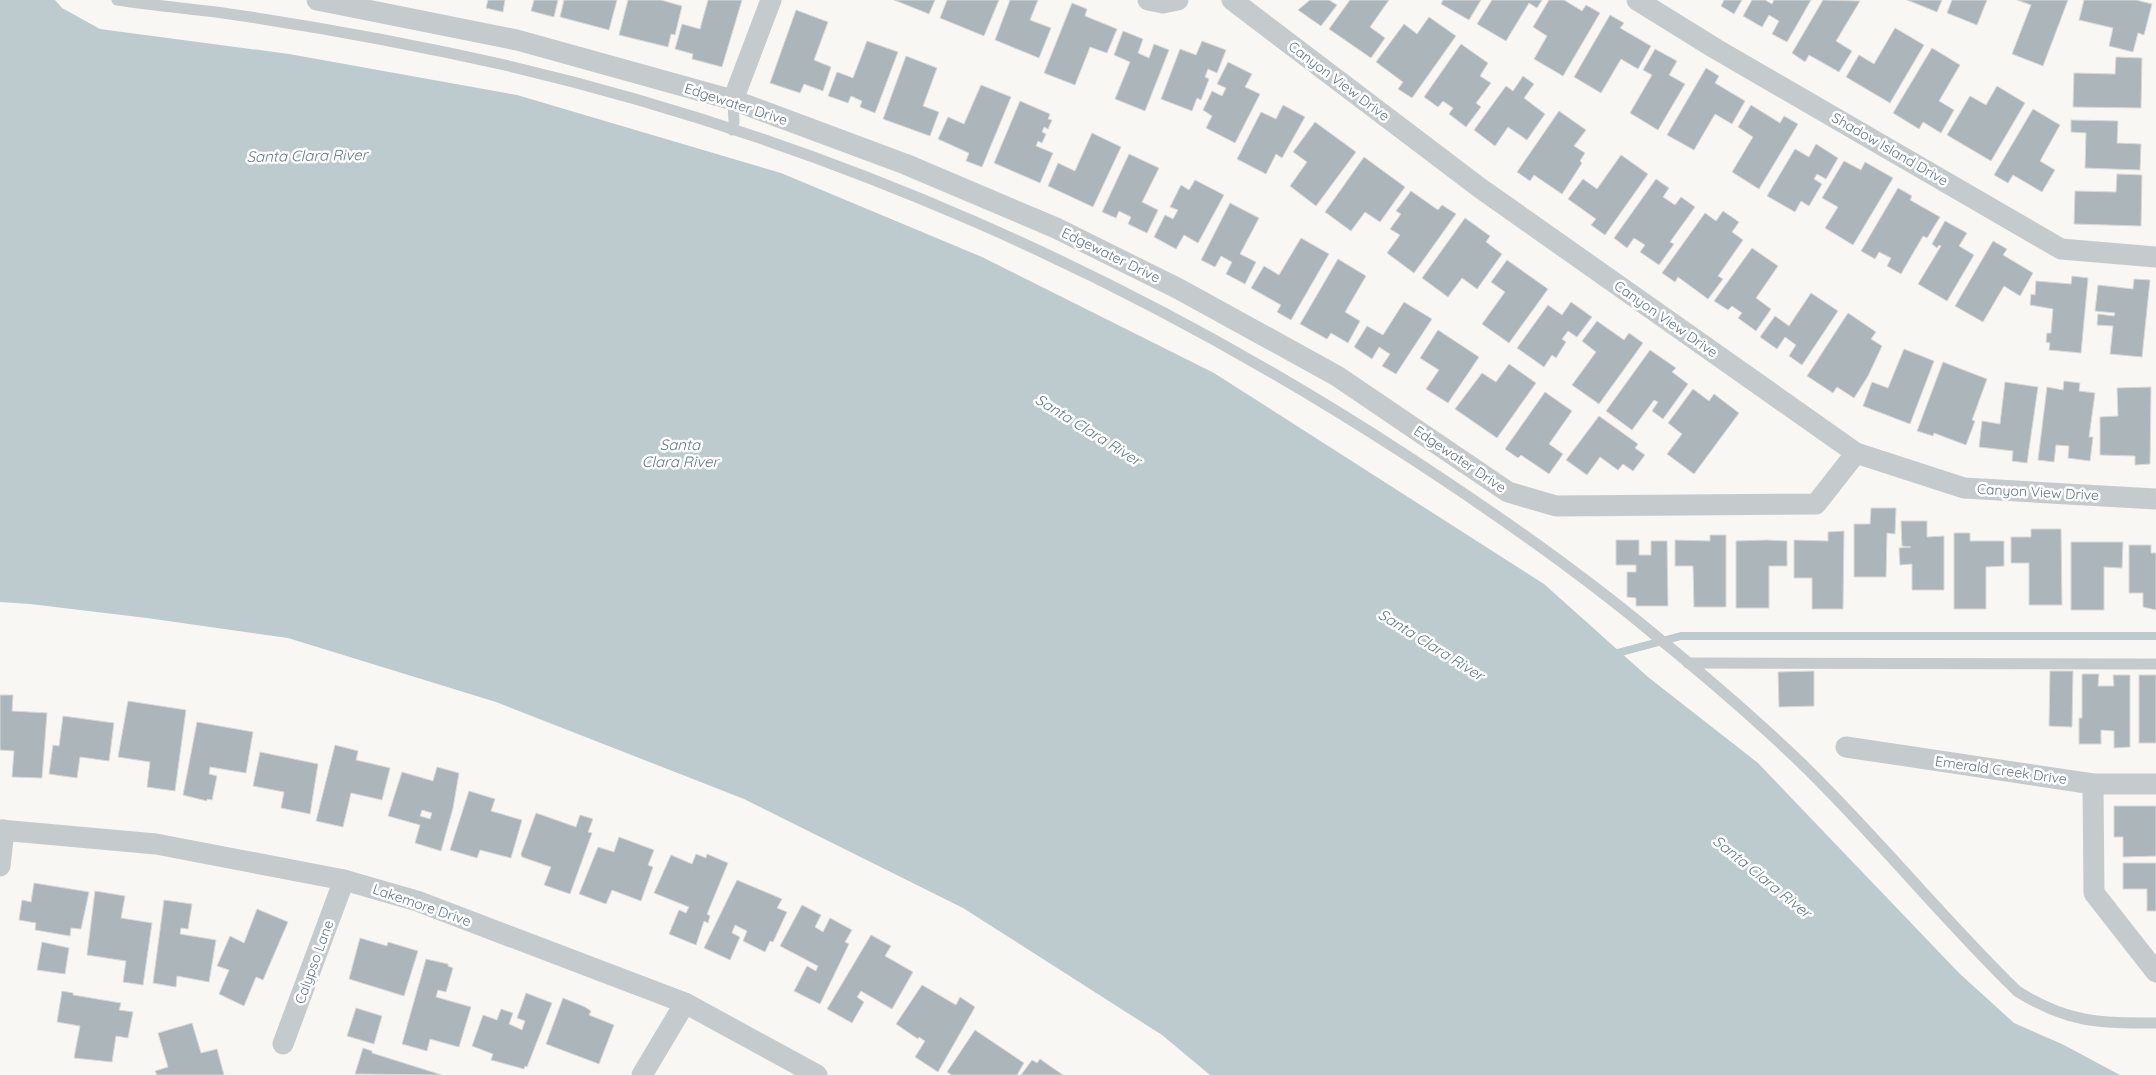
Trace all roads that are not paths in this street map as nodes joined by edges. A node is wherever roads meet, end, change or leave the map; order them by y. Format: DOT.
graph roads {
  1 [pos="117,0"];
  2 [pos="317,0"];
  3 [pos="771,0"];
  4 [pos="1148,0"];
  5 [pos="1178,0"];
  6 [pos="1232,0"];
  7 [pos="1637,0"];
  8 [pos="733,100"];
  9 [pos="732,130"];
  10 [pos="2156,257"];
  11 [pos="1856,453"];
  12 [pos="2156,499"];
  13 [pos="1688,663"];
  14 [pos="2156,664"];
  15 [pos="1846,747"];
  16 [pos="2093,784"];
  17 [pos="2156,784"];
  18 [pos="2,830"];
  19 [pos="0,866"];
  20 [pos="344,880"];
  21 [pos="2156,972"];
  22 [pos="685,1003"];
  23 [pos="2156,1023"];
  24 [pos="283,1044"];
  25 [pos="642,1075"];
  26 [pos="817,1075"];
  1 -- 9 [label="lane"];
  2 -- 8 [label="street, Edgewater Drive"];
  3 -- 8 [label="street"];
  4 -- 5 [label="street"];
  6 -- 11 [label="street, Canyon View Drive"];
  7 -- 10 [label="street, Shadow Island Drive"];
  8 -- 9 [label="lane"];
  8 -- 11 [label="street, Edgewater Drive"];
  9 -- 13 [label="lane"];
  11 -- 12 [label="street, Canyon View Drive"];
  13 -- 14 [label="lane"];
  13 -- 23 [label="lane"];
  15 -- 16 [label="street, Emerald Creek Drive"];
  16 -- 17 [label="street, Emerald Creek Drive"];
  16 -- 21 [label="street"];
  18 -- 19 [label="street"];
  18 -- 20 [label="street, Lakemore Drive"];
  20 -- 22 [label="street, Lakemore Drive"];
  20 -- 24 [label="street, Calypso Lane"];
  22 -- 25 [label="street"];
  22 -- 26 [label="street, Lakemore Drive"];
}
